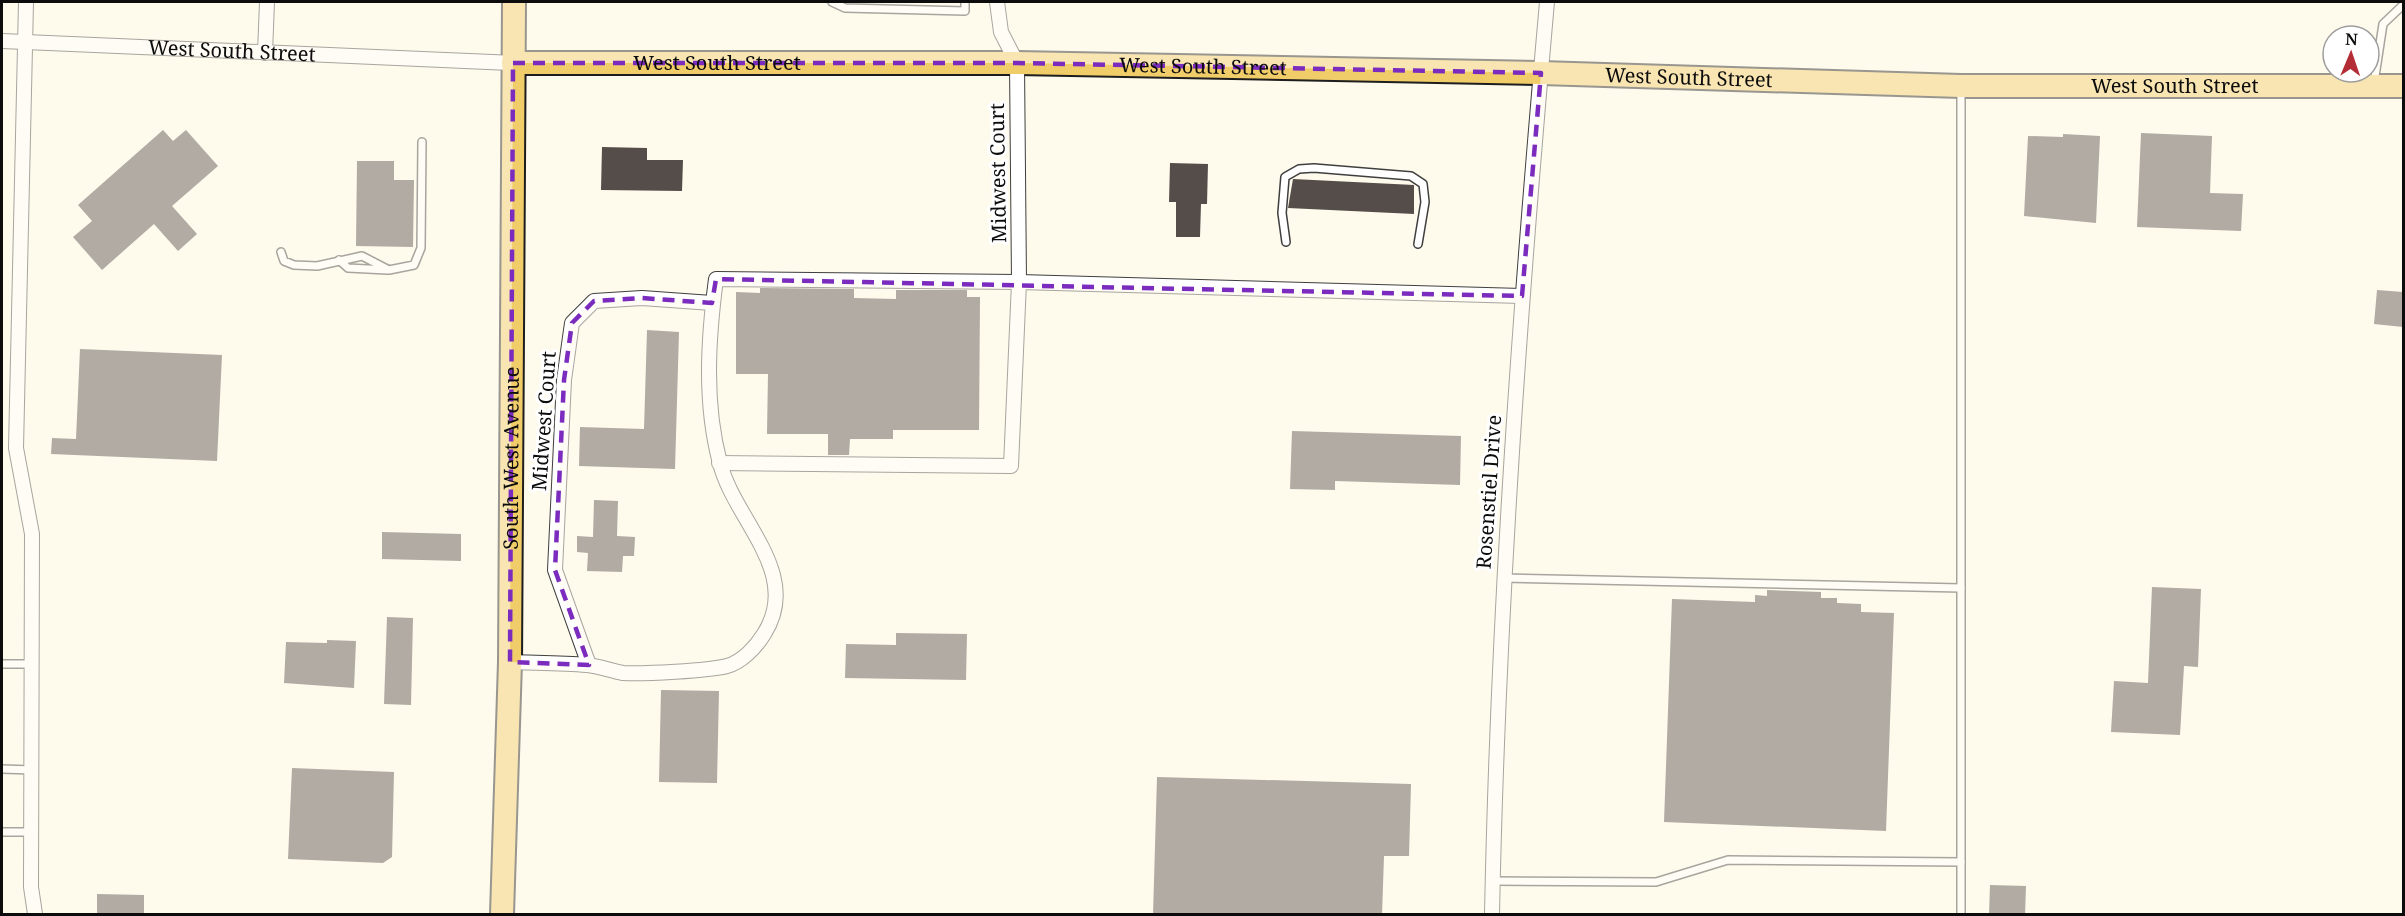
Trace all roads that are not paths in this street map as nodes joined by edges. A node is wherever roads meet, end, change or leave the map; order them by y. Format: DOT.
graph roads {
  1 [pos="26,2"];
  2 [pos="267,2"];
  3 [pos="514,2"];
  4 [pos="832,2"];
  5 [pos="965,2"];
  6 [pos="997,2"];
  7 [pos="1547,2"];
  8 [pos="2403,4"];
  9 [pos="2,40"];
  10 [pos="25,41"];
  11 [pos="265,53"];
  12 [pos="513,63"];
  13 [pos="1017,63"];
  14 [pos="1541,73"];
  15 [pos="1960,86"];
  16 [pos="2374,86"];
  17 [pos="2403,86"];
  18 [pos="422,142"];
  19 [pos="1286,242"];
  20 [pos="1418,244"];
  21 [pos="281,252"];
  22 [pos="339,260"];
  23 [pos="389,270"];
  24 [pos="1019,282"];
  25 [pos="1522,297"];
  26 [pos="712,303"];
  27 [pos="720,463"];
  28 [pos="1503,578"];
  29 [pos="1961,588"];
  30 [pos="510,662"];
  31 [pos="2,664"];
  32 [pos="32,664"];
  33 [pos="589,665"];
  34 [pos="2,769"];
  35 [pos="32,770"];
  36 [pos="2,832"];
  37 [pos="32,832"];
  38 [pos="1961,862"];
  39 [pos="1492,881"];
  40 [pos="35,915"];
  41 [pos="502,915"];
  42 [pos="1492,915"];
  43 [pos="1961,915"];
  1 -- 10 [label="street"];
  2 -- 11 [label="street"];
  3 -- 12 [label="main road, South West Avenue"];
  4 -- 5 [label="lane"];
  6 -- 13 [label="street"];
  7 -- 14 [label="street, Rosenstiel Drive"];
  8 -- 16 [label="lane"];
  9 -- 10 [label="street, West South Street"];
  10 -- 11 [label="street, West South Street"];
  10 -- 32 [label="street"];
  11 -- 12 [label="street, West South Street"];
  12 -- 13 [label="main road, West South Street"];
  12 -- 30 [label="main road, South West Avenue"];
  13 -- 14 [label="main road, West South Street"];
  13 -- 24 [label="street, Midwest Court"];
  14 -- 15 [label="main road, West South Street"];
  14 -- 25 [label="street, Rosenstiel Drive"];
  15 -- 16 [label="main road, West South Street"];
  15 -- 29 [label="lane"];
  16 -- 17 [label="main road, West South Street"];
  18 -- 23 [label="lane"];
  19 -- 20 [label="lane"];
  21 -- 22 [label="lane"];
  22 -- 23 [label="lane"];
  22 -- 23 [label="lane"];
  24 -- 25 [label="street"];
  24 -- 26 [label="street"];
  24 -- 27 [label="street, Midwest Court"];
  25 -- 28 [label="street, Rosenstiel Drive"];
  26 -- 27 [label="street"];
  26 -- 33 [label="street, Midwest Court"];
  27 -- 33 [label="street"];
  28 -- 29 [label="lane"];
  28 -- 39 [label="street, Rosenstiel Drive"];
  29 -- 38 [label="lane"];
  30 -- 33 [label="street"];
  30 -- 41 [label="main road, South West Avenue"];
  31 -- 32 [label="lane"];
  32 -- 35 [label="street"];
  34 -- 35 [label="lane"];
  35 -- 37 [label="street"];
  36 -- 37 [label="lane"];
  37 -- 40 [label="street"];
  38 -- 39 [label="lane"];
  38 -- 43 [label="lane"];
  39 -- 42 [label="street, Rosenstiel Drive"];
}
